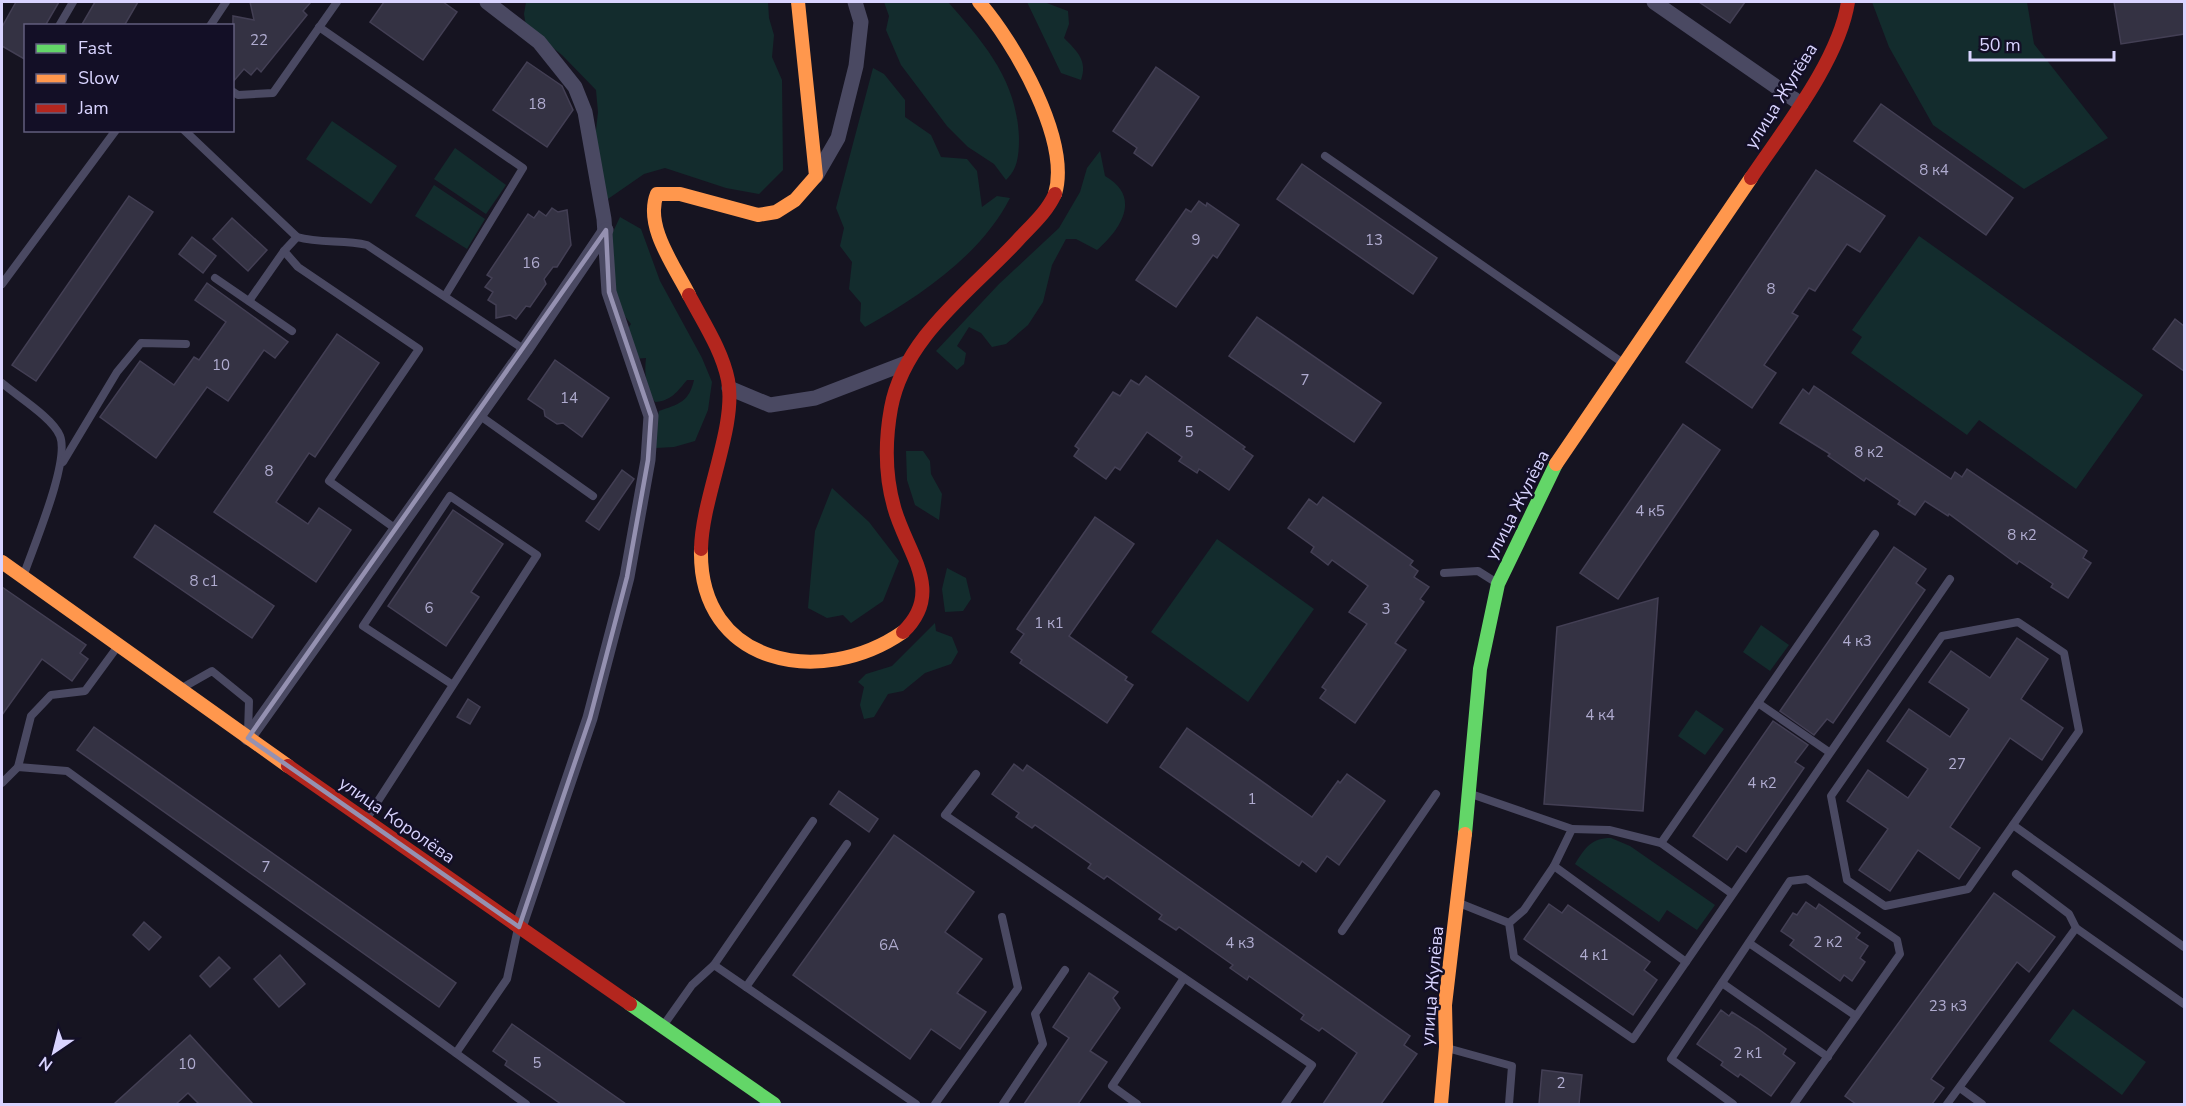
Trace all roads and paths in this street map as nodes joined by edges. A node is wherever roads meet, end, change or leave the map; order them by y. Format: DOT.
graph roads {
  1 [pos="73,2"];
  2 [pos="226,2"];
  3 [pos="337,2"];
  4 [pos="487,2"];
  5 [pos="798,2"];
  6 [pos="855,2"];
  7 [pos="979,2"];
  8 [pos="1654,2"];
  9 [pos="1848,2"];
  10 [pos="60,24"];
  11 [pos="211,24"];
  12 [pos="319,27"];
  13 [pos="234,92"];
  14 [pos="1801,104"];
  15 [pos="115,132"];
  16 [pos="186,132"];
  17 [pos="1325,156"];
  18 [pos="816,176"];
  19 [pos="606,231"];
  20 [pos="297,237"];
  21 [pos="284,251"];
  22 [pos="215,278"];
  23 [pos="2,284"];
  24 [pos="445,296"];
  25 [pos="249,301"];
  26 [pos="292,332"];
  27 [pos="186,344"];
  28 [pos="525,350"];
  29 [pos="906,363"];
  30 [pos="1624,364"];
  31 [pos="2,383"];
  32 [pos="729,388"];
  33 [pos="479,415"];
  34 [pos="63,462"];
  35 [pos="593,496"];
  36 [pos="396,529"];
  37 [pos="1875,534"];
  38 [pos="2,562"];
  39 [pos="1444,573"];
  40 [pos="24,575"];
  41 [pos="1950,579"];
  42 [pos="1498,584"];
  43 [pos="118,645"];
  44 [pos="453,685"];
  45 [pos="181,689"];
  46 [pos="1758,703"];
  47 [pos="248,738"];
  48 [pos="1829,752"];
  49 [pos="18,767"];
  50 [pos="976,774"];
  51 [pos="2,783"];
  52 [pos="1470,793"];
  53 [pos="1436,794"];
  54 [pos="366,819"];
  55 [pos="813,821"];
  56 [pos="2013,825"];
  57 [pos="1572,829"];
  58 [pos="1661,843"];
  59 [pos="847,844"];
  60 [pos="1554,866"];
  61 [pos="2016,874"];
  62 [pos="1731,893"];
  63 [pos="1458,903"];
  64 [pos="1002,917"];
  65 [pos="1509,923"];
  66 [pos="519,927"];
  67 [pos="2076,928"];
  68 [pos="1342,931"];
  69 [pos="1749,943"];
  70 [pos="2184,947"];
  71 [pos="1686,962"];
  72 [pos="714,965"];
  73 [pos="1065,970"];
  74 [pos="1184,978"];
  75 [pos="1722,983"];
  76 [pos="746,987"];
  77 [pos="2184,1004"];
  78 [pos="1856,1016"];
  79 [pos="663,1026"];
  80 [pos="1446,1047"];
  81 [pos="456,1053"];
  82 [pos="1828,1057"];
  83 [pos="1960,1088"];
  84 [pos="526,1104"];
  85 [pos="774,1104"];
  86 [pos="916,1104"];
  87 [pos="935,1104"];
  88 [pos="1003,1104"];
  89 [pos="1137,1104"];
  90 [pos="1286,1104"];
  91 [pos="1440,1104"];
  92 [pos="1509,1104"];
  93 [pos="1733,1104"];
  94 [pos="1794,1104"];
  95 [pos="1947,1104"];
  96 [pos="1982,1104"];
  1 -- 10 [label="lane"];
  2 -- 11 [label="lane"];
  3 -- 12 [label="lane"];
  4 -- 19 [label="street"];
  5 -- 18 [label="street"];
  6 -- 18 [label="street"];
  7 -- 29 [label="street"];
  8 -- 14 [label="street"];
  9 -- 14 [label="street, улица Жулёва"];
  12 -- 13 [label="lane"];
  12 -- 24 [label="lane"];
  14 -- 30 [label="street, улица Жулёва"];
  15 -- 23 [label="lane"];
  16 -- 20 [label="lane"];
  17 -- 30 [label="lane"];
  18 -- 32 [label="street"];
  19 -- 28 [label="street"];
  19 -- 66 [label="street"];
  20 -- 21 [label="lane"];
  20 -- 24 [label="lane"];
  21 -- 25 [label="lane"];
  21 -- 36 [label="lane"];
  22 -- 25 [label="lane"];
  24 -- 28 [label="lane"];
  25 -- 26 [label="lane"];
  27 -- 34 [label="lane"];
  28 -- 33 [label="street"];
  29 -- 32 [label="street"];
  29 -- 32 [label="street"];
  30 -- 42 [label="street, улица Жулёва"];
  31 -- 34 [label="lane"];
  33 -- 35 [label="lane"];
  33 -- 36 [label="street"];
  34 -- 40 [label="lane"];
  36 -- 47 [label="street"];
  37 -- 46 [label="lane"];
  38 -- 40 [label="street, улица Королёва"];
  39 -- 42 [label="lane"];
  40 -- 43 [label="street, улица Королёва"];
  41 -- 48 [label="lane"];
  42 -- 52 [label="street, улица Жулёва"];
  43 -- 45 [label="street, улица Королёва"];
  43 -- 49 [label="lane"];
  44 -- 44 [label="lane"];
  44 -- 54 [label="lane"];
  45 -- 47 [label="street, улица Королёва"];
  45 -- 47 [label="lane"];
  46 -- 48 [label="lane"];
  46 -- 58 [label="lane"];
  47 -- 54 [label="street, улица Королёва"];
  48 -- 62 [label="lane"];
  49 -- 51 [label="lane"];
  49 -- 81 [label="lane"];
  50 -- 74 [label="lane"];
  52 -- 57 [label="lane"];
  52 -- 63 [label="street, улица Жулёва"];
  53 -- 68 [label="lane"];
  54 -- 66 [label="street, улица Королёва"];
  55 -- 72 [label="lane"];
  56 -- 56 [label="lane"];
  56 -- 70 [label="lane"];
  57 -- 58 [label="lane"];
  57 -- 60 [label="lane"];
  58 -- 62 [label="lane"];
  59 -- 76 [label="lane"];
  60 -- 65 [label="lane"];
  60 -- 71 [label="lane"];
  61 -- 67 [label="lane"];
  62 -- 71 [label="lane"];
  63 -- 65 [label="lane"];
  63 -- 80 [label="street, улица Жулёва"];
  64 -- 87 [label="lane"];
  65 -- 71 [label="lane"];
  66 -- 79 [label="street, улица Королёва"];
  66 -- 81 [label="lane"];
  67 -- 77 [label="lane"];
  67 -- 83 [label="lane"];
  69 -- 75 [label="lane"];
  69 -- 78 [label="lane"];
  69 -- 78 [label="lane"];
  72 -- 76 [label="lane"];
  72 -- 79 [label="lane"];
  73 -- 88 [label="lane"];
  74 -- 89 [label="lane"];
  74 -- 90 [label="lane"];
  75 -- 82 [label="lane"];
  75 -- 93 [label="lane"];
  76 -- 86 [label="lane"];
  78 -- 82 [label="lane"];
  79 -- 85 [label="street, улица Королёва"];
  80 -- 91 [label="street, улица Жулёва"];
  80 -- 92 [label="lane"];
  81 -- 84 [label="lane"];
  82 -- 94 [label="lane"];
  83 -- 95 [label="lane"];
  83 -- 96 [label="lane"];
}
